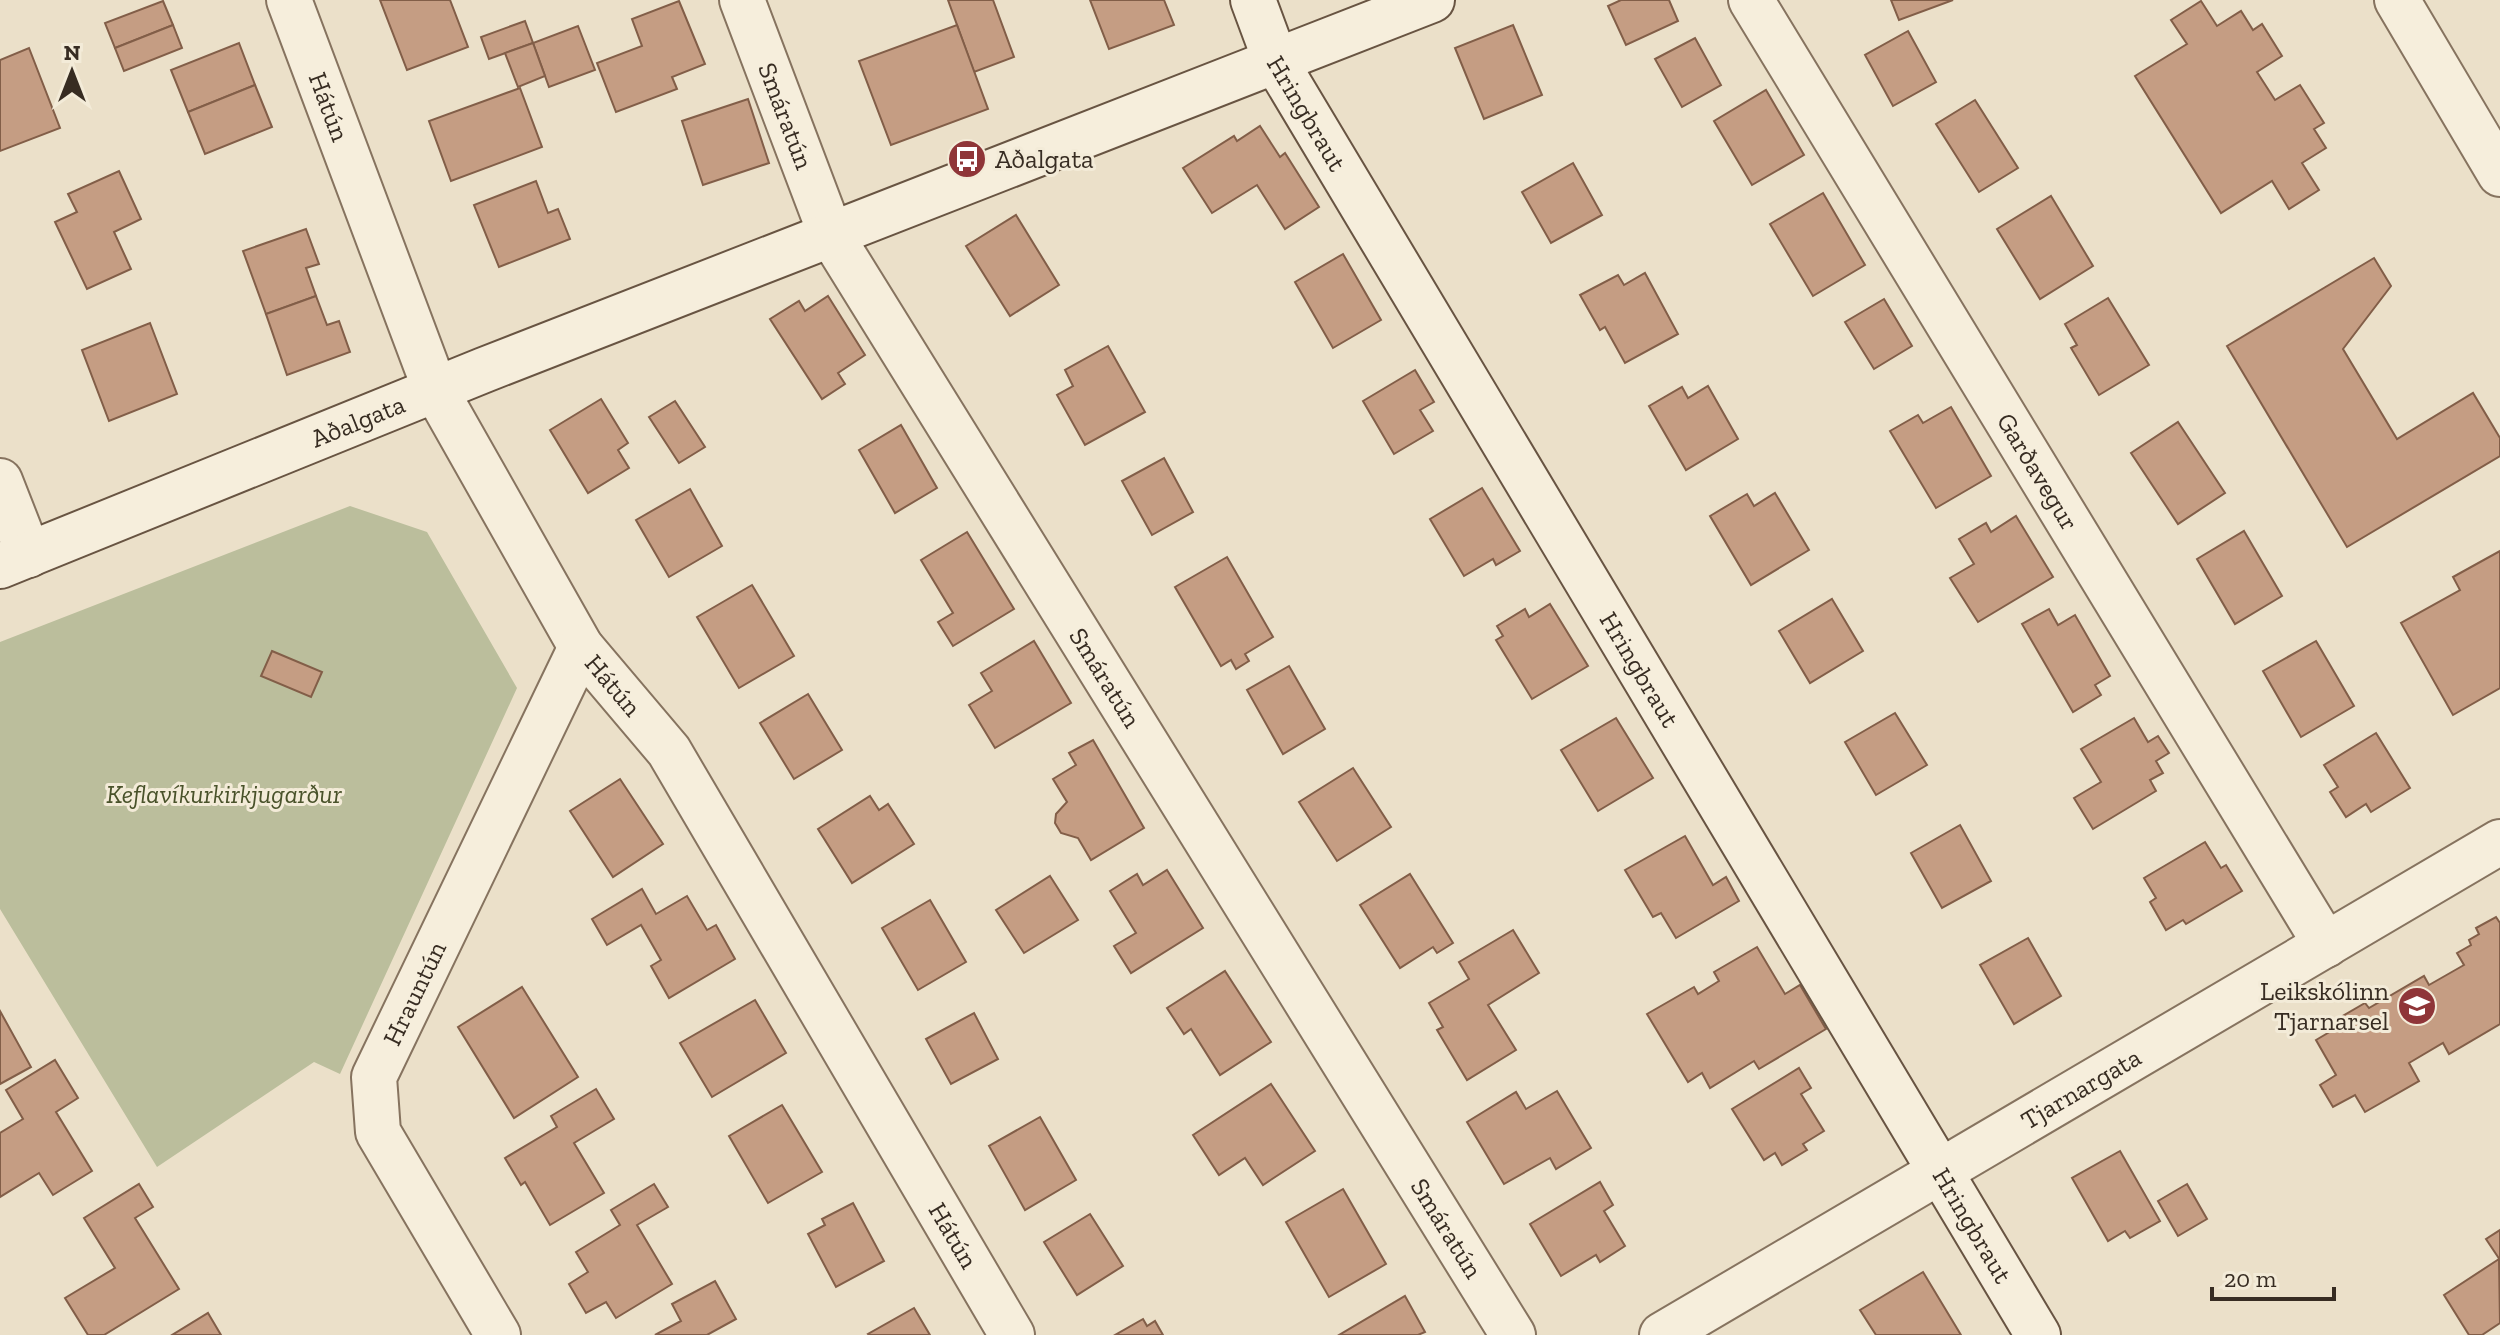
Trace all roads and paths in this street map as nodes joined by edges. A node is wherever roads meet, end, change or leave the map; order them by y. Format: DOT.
graph roads {
  1 [pos="289,0"];
  2 [pos="742,0"];
  3 [pos="1253,0"];
  4 [pos="1432,0"];
  5 [pos="1751,0"];
  6 [pos="2397,0"];
  7 [pos="1276,62"];
  8 [pos="2500,174"];
  9 [pos="831,235"];
  10 [pos="435,389"];
  11 [pos="0,481"];
  12 [pos="14,561"];
  13 [pos="581,647"];
  14 [pos="2500,842"];
  15 [pos="2326,945"];
  16 [pos="1938,1172"];
  17 [pos="498,1335"];
  18 [pos="1012,1335"];
  19 [pos="1513,1335"];
  20 [pos="1662,1335"];
  21 [pos="2038,1335"];
  1 -- 10 [label="street, Hátún"];
  2 -- 9 [label="street, Smáratún"];
  3 -- 7 [label="street, Hringbraut"];
  4 -- 7 [label="street, Aðalgata"];
  5 -- 15 [label="street, Garðavegur"];
  6 -- 8 [label="street"];
  7 -- 9 [label="street, Aðalgata"];
  7 -- 16 [label="street, Hringbraut"];
  9 -- 10 [label="street, Aðalgata"];
  9 -- 19 [label="street, Smáratún"];
  10 -- 12 [label="street, Aðalgata"];
  10 -- 13 [label="street, Hátún"];
  11 -- 12 [label="street"];
  13 -- 17 [label="street, Hrauntún"];
  13 -- 18 [label="street, Hátún"];
  14 -- 15 [label="street, Tjarnargata"];
  15 -- 16 [label="street, Tjarnargata"];
  16 -- 20 [label="street, Tjarnargata"];
  16 -- 21 [label="street, Hringbraut"];
}
